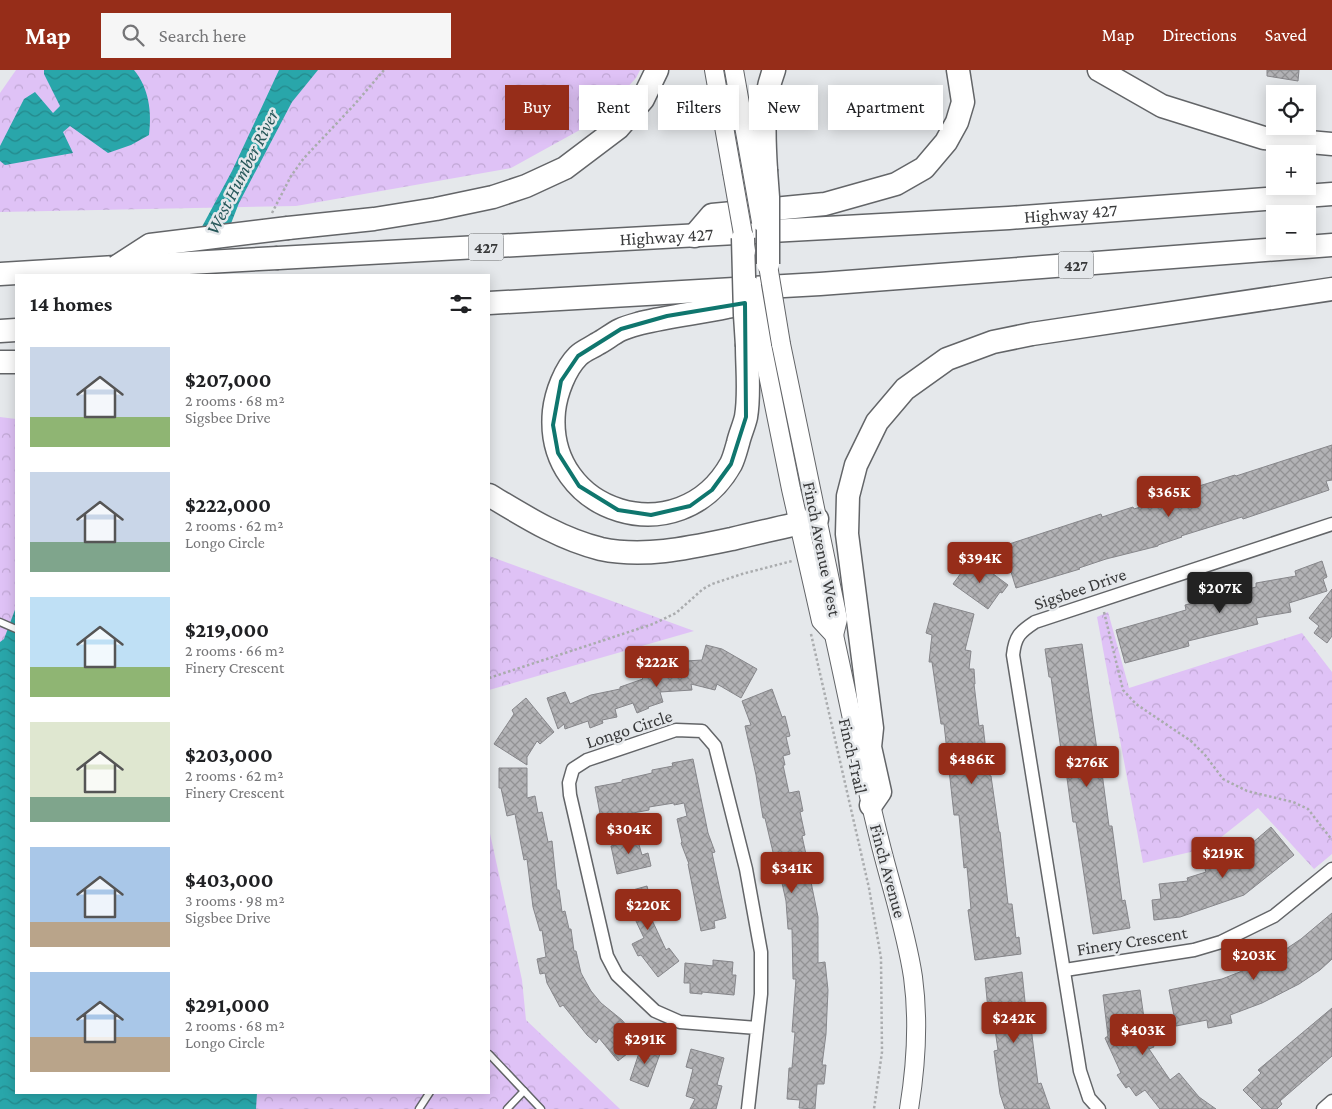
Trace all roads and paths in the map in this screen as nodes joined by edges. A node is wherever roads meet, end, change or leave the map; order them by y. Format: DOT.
graph roads {
  1 [pos="384,70"];
  2 [pos="658,70"];
  3 [pos="714,70"];
  4 [pos="734,70"];
  5 [pos="774,70"];
  6 [pos="958,70"];
  7 [pos="1099,70"];
  8 [pos="1332,144"];
  9 [pos="759,171"];
  10 [pos="1332,194"];
  11 [pos="280,221"];
  12 [pos="694,236"];
  13 [pos="743,238"];
  14 [pos="1332,245"];
  15 [pos="768,264"];
  16 [pos="116,267"];
  17 [pos="0,274"];
  18 [pos="820,284"];
  19 [pos="1332,289"];
  20 [pos="490,303"];
  21 [pos="15,330"];
  22 [pos="0,331"];
  23 [pos="755,345"];
  24 [pos="0,362"];
  25 [pos="15,362"];
  26 [pos="490,495"];
  27 [pos="808,521"];
  28 [pos="1332,524"];
  29 [pos="795,570"];
  30 [pos="1101,601"];
  31 [pos="0,622"];
  32 [pos="15,629"];
  33 [pos="811,633"];
  34 [pos="834,635"];
  35 [pos="490,678"];
  36 [pos="871,805"];
  37 [pos="1332,840"];
  38 [pos="1332,869"];
  39 [pos="1065,970"];
  40 [pos="757,1028"];
  41 [pos="490,1055"];
  42 [pos="524,1091"];
  43 [pos="429,1094"];
  44 [pos="1332,1101"];
  45 [pos="419,1109"];
  46 [pos="506,1109"];
  47 [pos="541,1109"];
  48 [pos="748,1109"];
  49 [pos="874,1109"];
  50 [pos="909,1109"];
  51 [pos="1099,1109"];
  52 [pos="1323,1109"];
  1 -- 11 [label="path"];
  2 -- 11 [label="highway"];
  3 -- 13 [label="main road, bridge"];
  4 -- 9 [label="main road"];
  5 -- 9 [label="highway"];
  6 -- 12 [label="highway"];
  7 -- 8 [label="highway"];
  9 -- 15 [label="highway, bridge"];
  10 -- 12 [label="highway, Highway 427 / 427"];
  11 -- 16 [label="highway, bridge"];
  12 -- 16 [label="highway, Highway 427 / 427, bridge"];
  13 -- 23 [label="highway, bridge"];
  14 -- 18 [label="highway, 427"];
  15 -- 27 [label="main road, Finch Avenue West, bridge"];
  16 -- 17 [label="highway, Highway 427 / 427"];
  18 -- 20 [label="highway, 427"];
  18 -- 23 [label="highway"];
  19 -- 36 [label="highway"];
  21 -- 22 [label="highway"];
  23 -- 27 [label="main road, Finch Avenue West"];
  24 -- 25 [label="highway"];
  26 -- 27 [label="highway"];
  27 -- 34 [label="main road, Finch Avenue West"];
  27 -- 34 [label="main road, Finch Avenue West"];
  28 -- 30 [label="street, Sigsbee Drive"];
  29 -- 35 [label="path"];
  30 -- 37 [label="path"];
  30 -- 39 [label="street, Sigsbee Drive"];
  31 -- 32 [label="lane"];
  33 -- 49 [label="path, Finch Trail"];
  34 -- 36 [label="main road, Finch Avenue"];
  36 -- 50 [label="main road, Finch Avenue"];
  38 -- 39 [label="street, Finery Crescent"];
  39 -- 51 [label="street, Sigsbee Drive"];
  40 -- 40 [label="street, Longo Circle"];
  40 -- 48 [label="street, Longo Circle"];
  41 -- 42 [label="lane"];
  42 -- 46 [label="lane"];
  42 -- 47 [label="lane"];
  43 -- 45 [label="lane"];
  44 -- 52 [label="street"];
}
